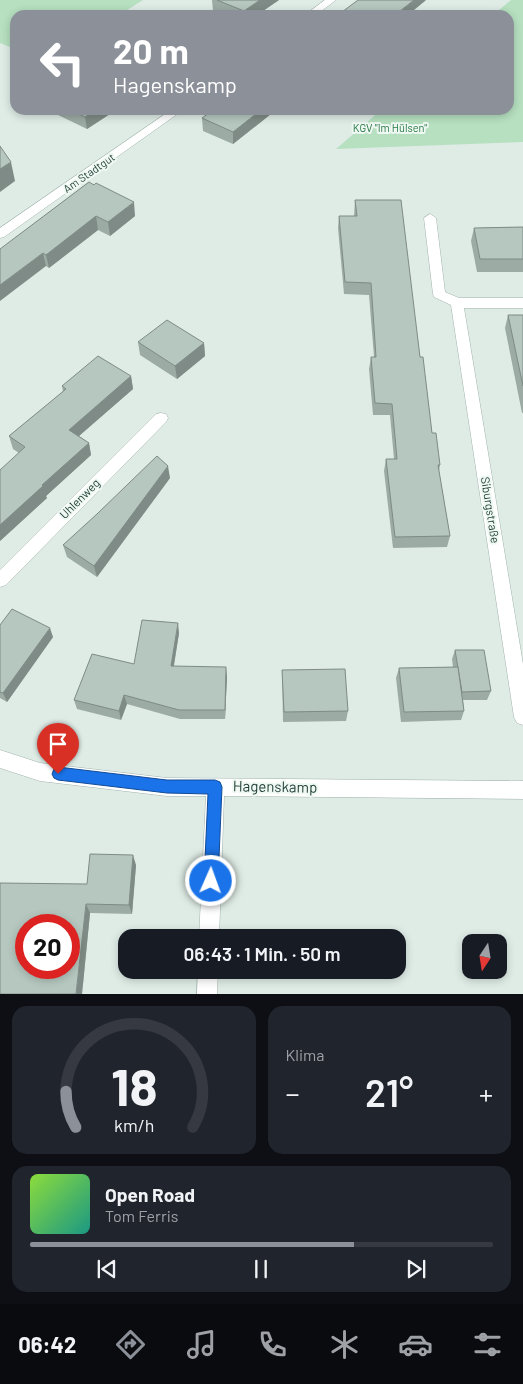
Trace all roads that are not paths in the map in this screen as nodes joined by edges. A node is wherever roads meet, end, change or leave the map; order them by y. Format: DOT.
graph roads {
  1 [pos="331,0"];
  2 [pos="317,10"];
  3 [pos="171,115"];
  4 [pos="430,218"];
  5 [pos="0,234"];
  6 [pos="456,303"];
  7 [pos="523,304"];
  8 [pos="161,418"];
  9 [pos="0,580"];
  10 [pos="523,717"];
  11 [pos="0,759"];
  12 [pos="215,787"];
  13 [pos="523,790"];
  14 [pos="209,929"];
  15 [pos="208,979"];
  16 [pos="207,994"];
  1 -- 2 [label="street"];
  3 -- 5 [label="street, Am Stadtgut"];
  4 -- 6 [label="street"];
  6 -- 7 [label="street"];
  6 -- 10 [label="street, Siburgstraße"];
  8 -- 9 [label="street, Uhlenweg"];
  11 -- 12 [label="street, Hagenskamp"];
  12 -- 13 [label="street, Hagenskamp"];
  12 -- 14 [label="street"];
  15 -- 16 [label="street"];
}
